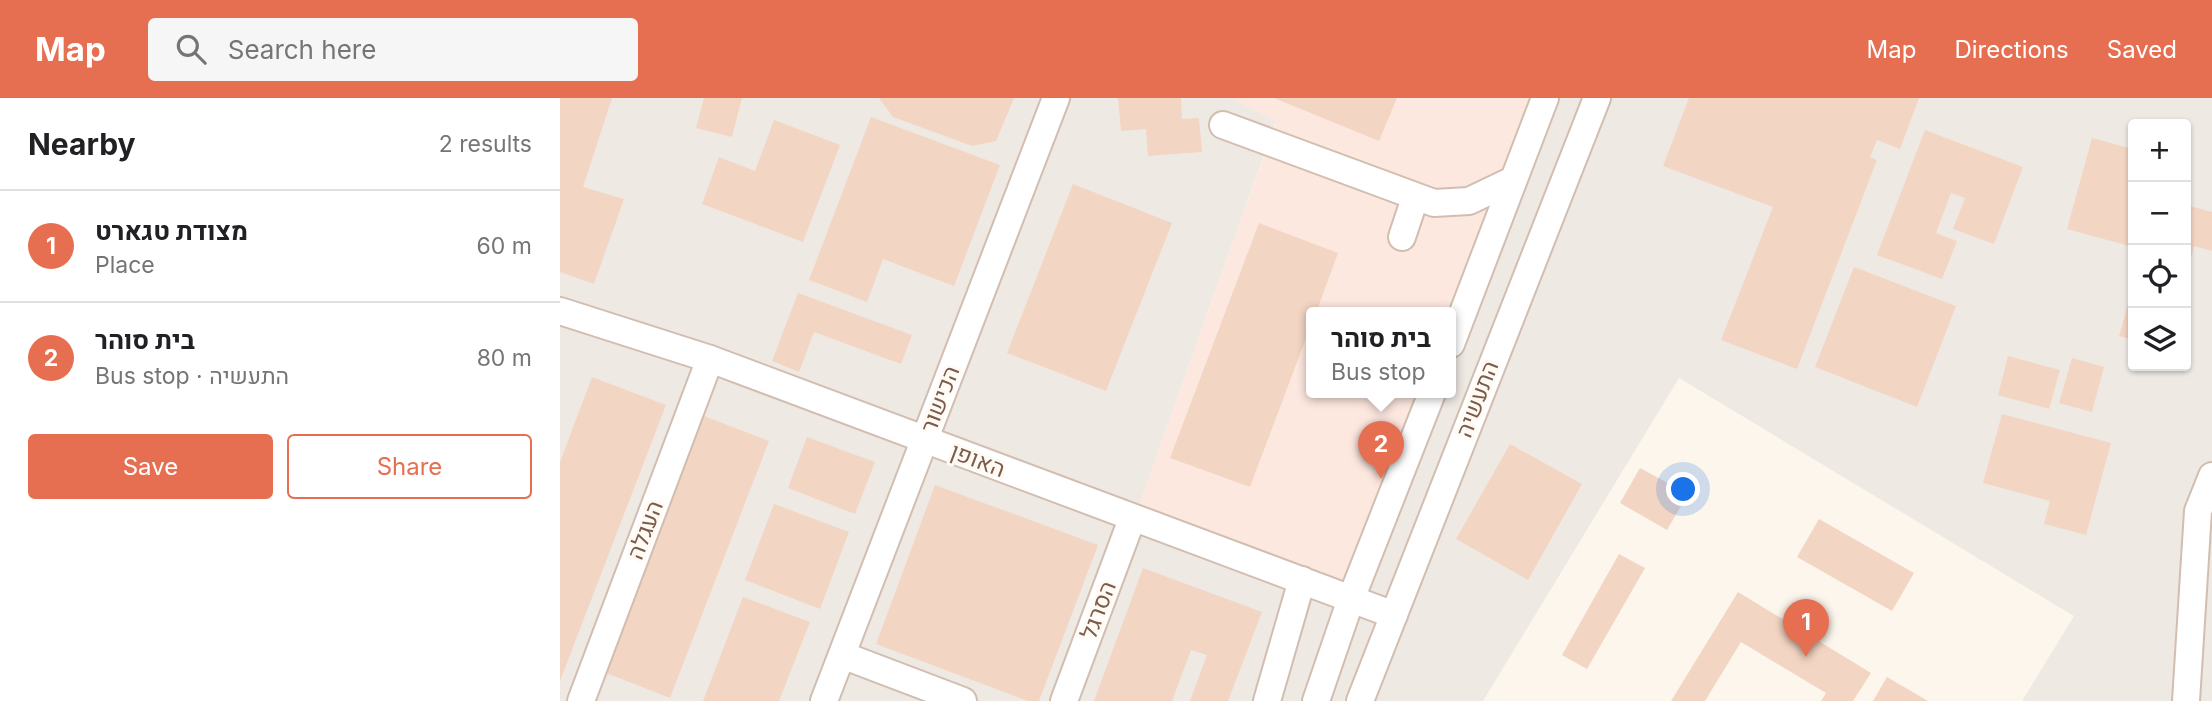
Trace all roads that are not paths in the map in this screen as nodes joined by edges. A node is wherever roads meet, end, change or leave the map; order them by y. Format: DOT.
graph roads {
  1 [pos="1056,98"];
  2 [pos="1545,98"];
  3 [pos="1597,98"];
  4 [pos="1223,125"];
  5 [pos="1513,180"];
  6 [pos="1415,198"];
  7 [pos="1402,237"];
  8 [pos="560,311"];
  9 [pos="1456,331"];
  10 [pos="710,359"];
  11 [pos="1430,398"];
  12 [pos="925,439"];
  13 [pos="2212,475"];
  14 [pos="1132,519"];
  15 [pos="1302,580"];
  16 [pos="1351,599"];
  17 [pos="1394,615"];
  18 [pos="842,655"];
  19 [pos="581,701"];
  20 [pos="824,701"];
  21 [pos="963,701"];
  22 [pos="1064,701"];
  23 [pos="1267,701"];
  24 [pos="1315,701"];
  25 [pos="1360,701"];
  26 [pos="2186,701"];
  1 -- 12 [label="street, הכישור"];
  2 -- 5 [label="street, התעשיה"];
  3 -- 17 [label="street, התעשיה"];
  4 -- 6 [label="street"];
  5 -- 6 [label="street"];
  5 -- 9 [label="street, התעשיה"];
  6 -- 7 [label="street"];
  8 -- 10 [label="street, האופן"];
  10 -- 12 [label="street, האופן"];
  10 -- 19 [label="street, העגלה"];
  11 -- 16 [label="street, התעשיה"];
  12 -- 14 [label="street, האופן"];
  12 -- 18 [label="street, הכישור"];
  13 -- 26 [label="street"];
  14 -- 15 [label="street, האופן"];
  14 -- 22 [label="street, הסרגל"];
  15 -- 16 [label="street, האופן"];
  15 -- 23 [label="street"];
  16 -- 17 [label="street, האופן"];
  16 -- 24 [label="street, התעשיה"];
  17 -- 25 [label="street, התעשיה"];
  18 -- 20 [label="street, הכישור"];
  18 -- 21 [label="street"];
}
